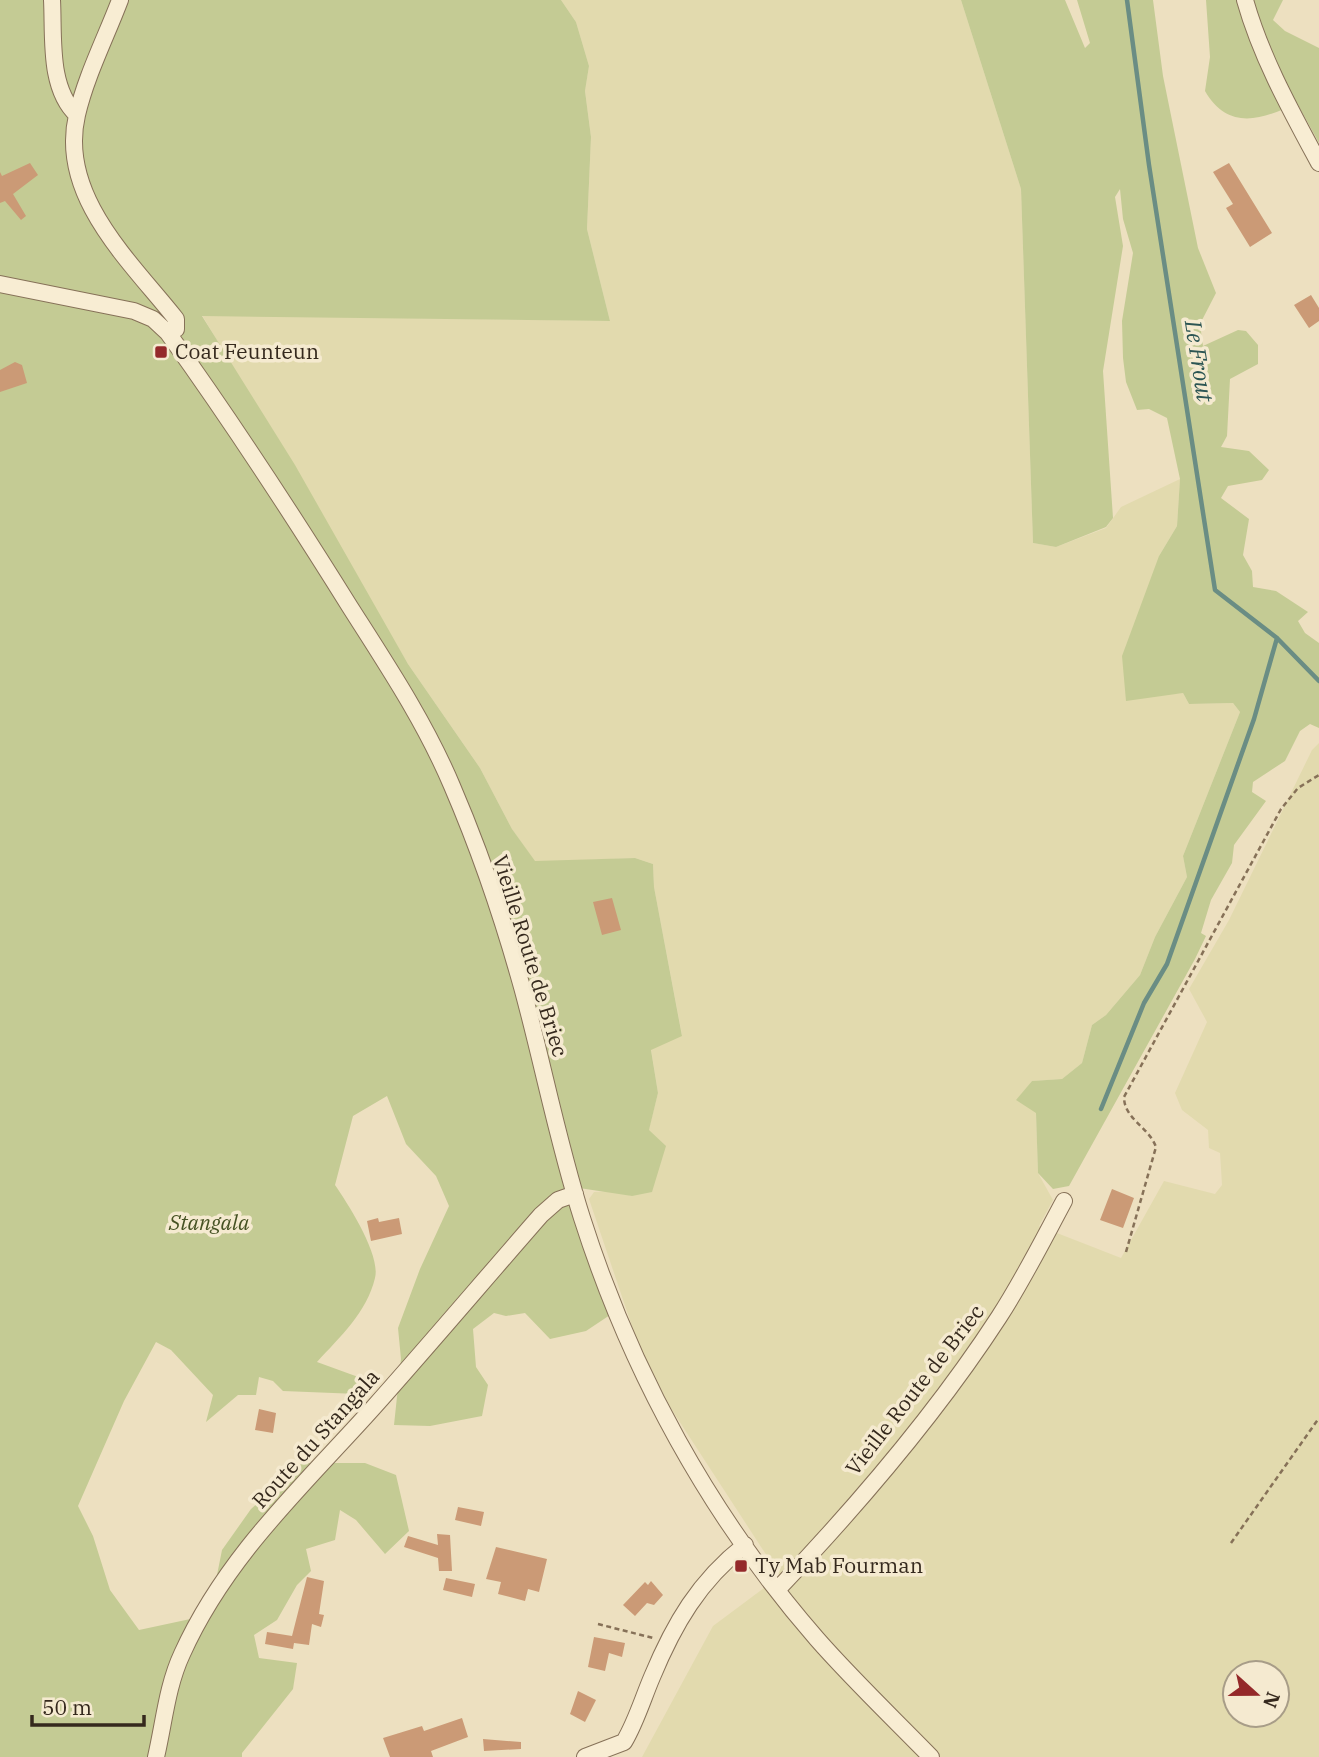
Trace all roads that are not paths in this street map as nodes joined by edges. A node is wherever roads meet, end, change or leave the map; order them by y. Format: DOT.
graph roads {
  1 [pos="52,0"];
  2 [pos="120,0"];
  3 [pos="1245,0"];
  4 [pos="77,115"];
  5 [pos="1319,163"];
  6 [pos="0,284"];
  7 [pos="168,333"];
  8 [pos="575,1194"];
  9 [pos="1064,1201"];
  10 [pos="745,1545"];
  11 [pos="777,1590"];
  12 [pos="156,1757"];
  13 [pos="585,1757"];
  14 [pos="931,1757"];
  1 -- 4 [label="street"];
  2 -- 4 [label="street"];
  3 -- 5 [label="street"];
  4 -- 7 [label="street"];
  6 -- 7 [label="street, Vieille Route de Briec"];
  7 -- 8 [label="street, Vieille Route de Briec"];
  8 -- 10 [label="street, Vieille Route de Briec"];
  8 -- 12 [label="street, Route du Stangala"];
  9 -- 11 [label="street, Vieille Route de Briec"];
  10 -- 11 [label="street, Vieille Route de Briec"];
  10 -- 13 [label="street"];
  11 -- 14 [label="street, Vieille Route de Briec"];
}
